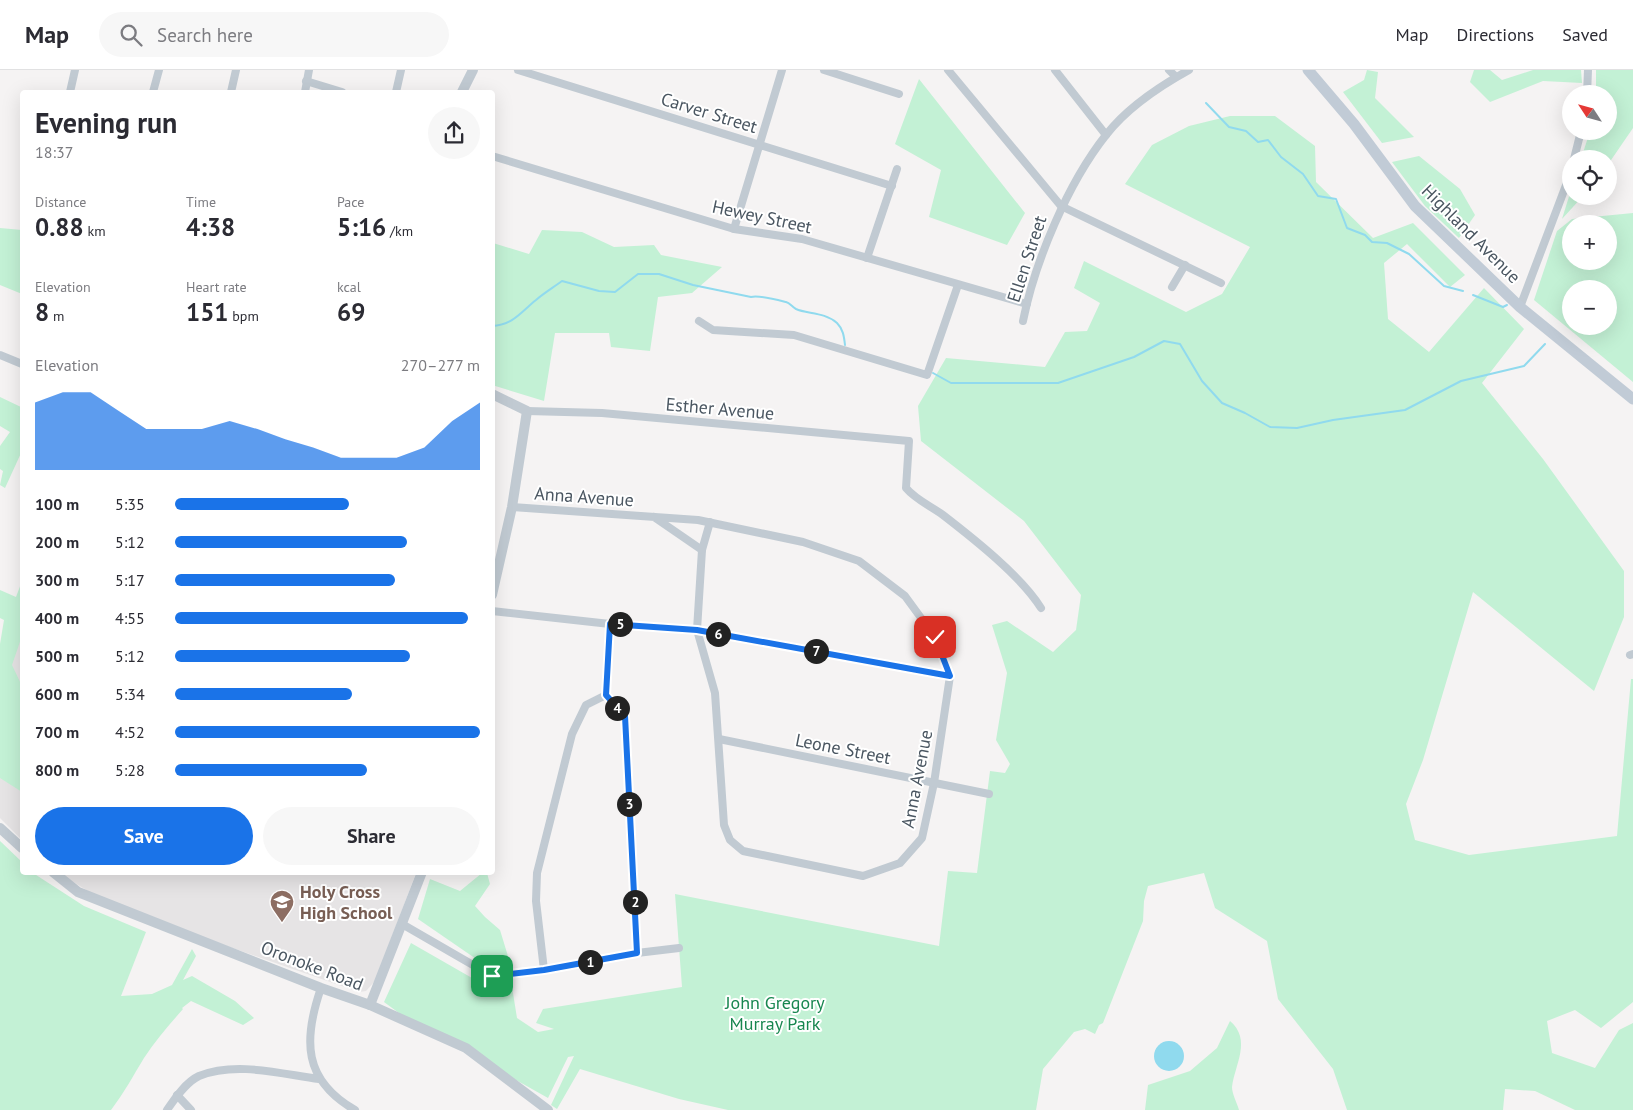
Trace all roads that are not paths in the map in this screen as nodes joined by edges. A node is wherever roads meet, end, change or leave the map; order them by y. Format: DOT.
graph roads {
  1 [pos="75,70"];
  2 [pos="158,70"];
  3 [pos="236,70"];
  4 [pos="309,70"];
  5 [pos="401,70"];
  6 [pos="473,70"];
  7 [pos="518,70"];
  8 [pos="782,70"];
  9 [pos="824,70"];
  10 [pos="948,70"];
  11 [pos="1055,70"];
  12 [pos="1169,70"];
  13 [pos="1190,70"];
  14 [pos="1308,70"];
  15 [pos="1588,70"];
  16 [pos="1176,77"];
  17 [pos="306,82"];
  18 [pos="1587,85"];
  19 [pos="70,90"];
  20 [pos="153,90"];
  21 [pos="231,90"];
  22 [pos="305,90"];
  23 [pos="335,90"];
  24 [pos="396,90"];
  25 [pos="463,90"];
  26 [pos="899,94"];
  27 [pos="1106,135"];
  28 [pos="760,144"];
  29 [pos="495,157"];
  30 [pos="897,169"];
  31 [pos="892,186"];
  32 [pos="1562,196"];
  33 [pos="1061,206"];
  34 [pos="734,229"];
  35 [pos="867,258"];
  36 [pos="1185,266"];
  37 [pos="1221,282"];
  38 [pos="958,286"];
  39 [pos="1172,287"];
  40 [pos="1027,304"];
  41 [pos="1520,307"];
  42 [pos="699,321"];
  43 [pos="1023,321"];
  44 [pos="0,355"];
  45 [pos="20,363"];
  46 [pos="495,395"];
  47 [pos="1633,399"];
  48 [pos="527,411"];
  49 [pos="512,506"];
  50 [pos="654,517"];
  51 [pos="710,522"];
  52 [pos="702,550"];
  53 [pos="495,582"];
  54 [pos="1041,608"];
  55 [pos="495,611"];
  56 [pos="610,624"];
  57 [pos="697,630"];
  58 [pos="950,676"];
  59 [pos="606,695"];
  60 [pos="720,739"];
  61 [pos="934,783"];
  62 [pos="989,794"];
  63 [pos="0,828"];
  64 [pos="20,846"];
  65 [pos="57,875"];
  66 [pos="421,875"];
  67 [pos="402,924"];
  68 [pos="679,948"];
  69 [pos="637,953"];
  70 [pos="544,970"];
  71 [pos="321,988"];
  72 [pos="370,1005"];
  73 [pos="319,1079"];
  74 [pos="177,1095"];
  75 [pos="167,1110"];
  76 [pos="191,1110"];
  77 [pos="355,1110"];
  78 [pos="548,1110"];
  1 -- 19 [label="street"];
  2 -- 20 [label="street"];
  3 -- 21 [label="street"];
  4 -- 17 [label="street"];
  5 -- 24 [label="street"];
  6 -- 25 [label="street"];
  7 -- 28 [label="street, Carver Street"];
  8 -- 28 [label="street"];
  9 -- 26 [label="street"];
  10 -- 33 [label="street"];
  11 -- 27 [label="street"];
  12 -- 16 [label="street"];
  13 -- 16 [label="street, Ellen Street"];
  14 -- 41 [label="main road, Highland Avenue"];
  15 -- 18 [label="street"];
  16 -- 27 [label="street, Ellen Street"];
  17 -- 22 [label="street"];
  17 -- 23 [label="street"];
  27 -- 33 [label="street, Ellen Street"];
  28 -- 31 [label="street, Carver Street"];
  28 -- 34 [label="street"];
  29 -- 34 [label="street, Hewey Street"];
  30 -- 31 [label="street"];
  31 -- 35 [label="street"];
  32 -- 41 [label="street"];
  33 -- 36 [label="street"];
  33 -- 40 [label="street, Ellen Street"];
  34 -- 35 [label="street, Hewey Street"];
  35 -- 38 [label="street, Hewey Street"];
  36 -- 37 [label="street"];
  36 -- 39 [label="street"];
  38 -- 40 [label="street, Hewey Street"];
  38 -- 42 [label="street"];
  40 -- 43 [label="street, Ellen Street"];
  41 -- 47 [label="main road, Highland Avenue"];
  44 -- 45 [label="street"];
  46 -- 48 [label="street"];
  48 -- 49 [label="street"];
  48 -- 54 [label="street, Esther Avenue"];
  49 -- 50 [label="street, Anna Avenue"];
  49 -- 53 [label="street"];
  50 -- 51 [label="street, Anna Avenue"];
  50 -- 52 [label="street, Anna Avenue"];
  51 -- 52 [label="street, Anna Avenue"];
  51 -- 58 [label="street, Anna Avenue"];
  52 -- 57 [label="street, Anna Avenue"];
  55 -- 56 [label="street"];
  56 -- 57 [label="street"];
  56 -- 59 [label="street"];
  57 -- 58 [label="street"];
  57 -- 60 [label="street, Anna Avenue"];
  58 -- 61 [label="street, Anna Avenue"];
  59 -- 69 [label="street"];
  59 -- 70 [label="street"];
  60 -- 61 [label="street, Leone Street"];
  60 -- 61 [label="street, Anna Avenue"];
  61 -- 62 [label="street, Leone Street"];
  63 -- 64 [label="street"];
  65 -- 71 [label="street, Oronoke Road"];
  66 -- 67 [label="street"];
  67 -- 70 [label="street"];
  67 -- 72 [label="street"];
  68 -- 69 [label="street"];
  69 -- 70 [label="street"];
  71 -- 72 [label="street, Oronoke Road"];
  71 -- 73 [label="street"];
  72 -- 78 [label="street, Oronoke Road"];
  73 -- 74 [label="street"];
  73 -- 77 [label="street"];
  74 -- 75 [label="street"];
  74 -- 76 [label="street"];
}
